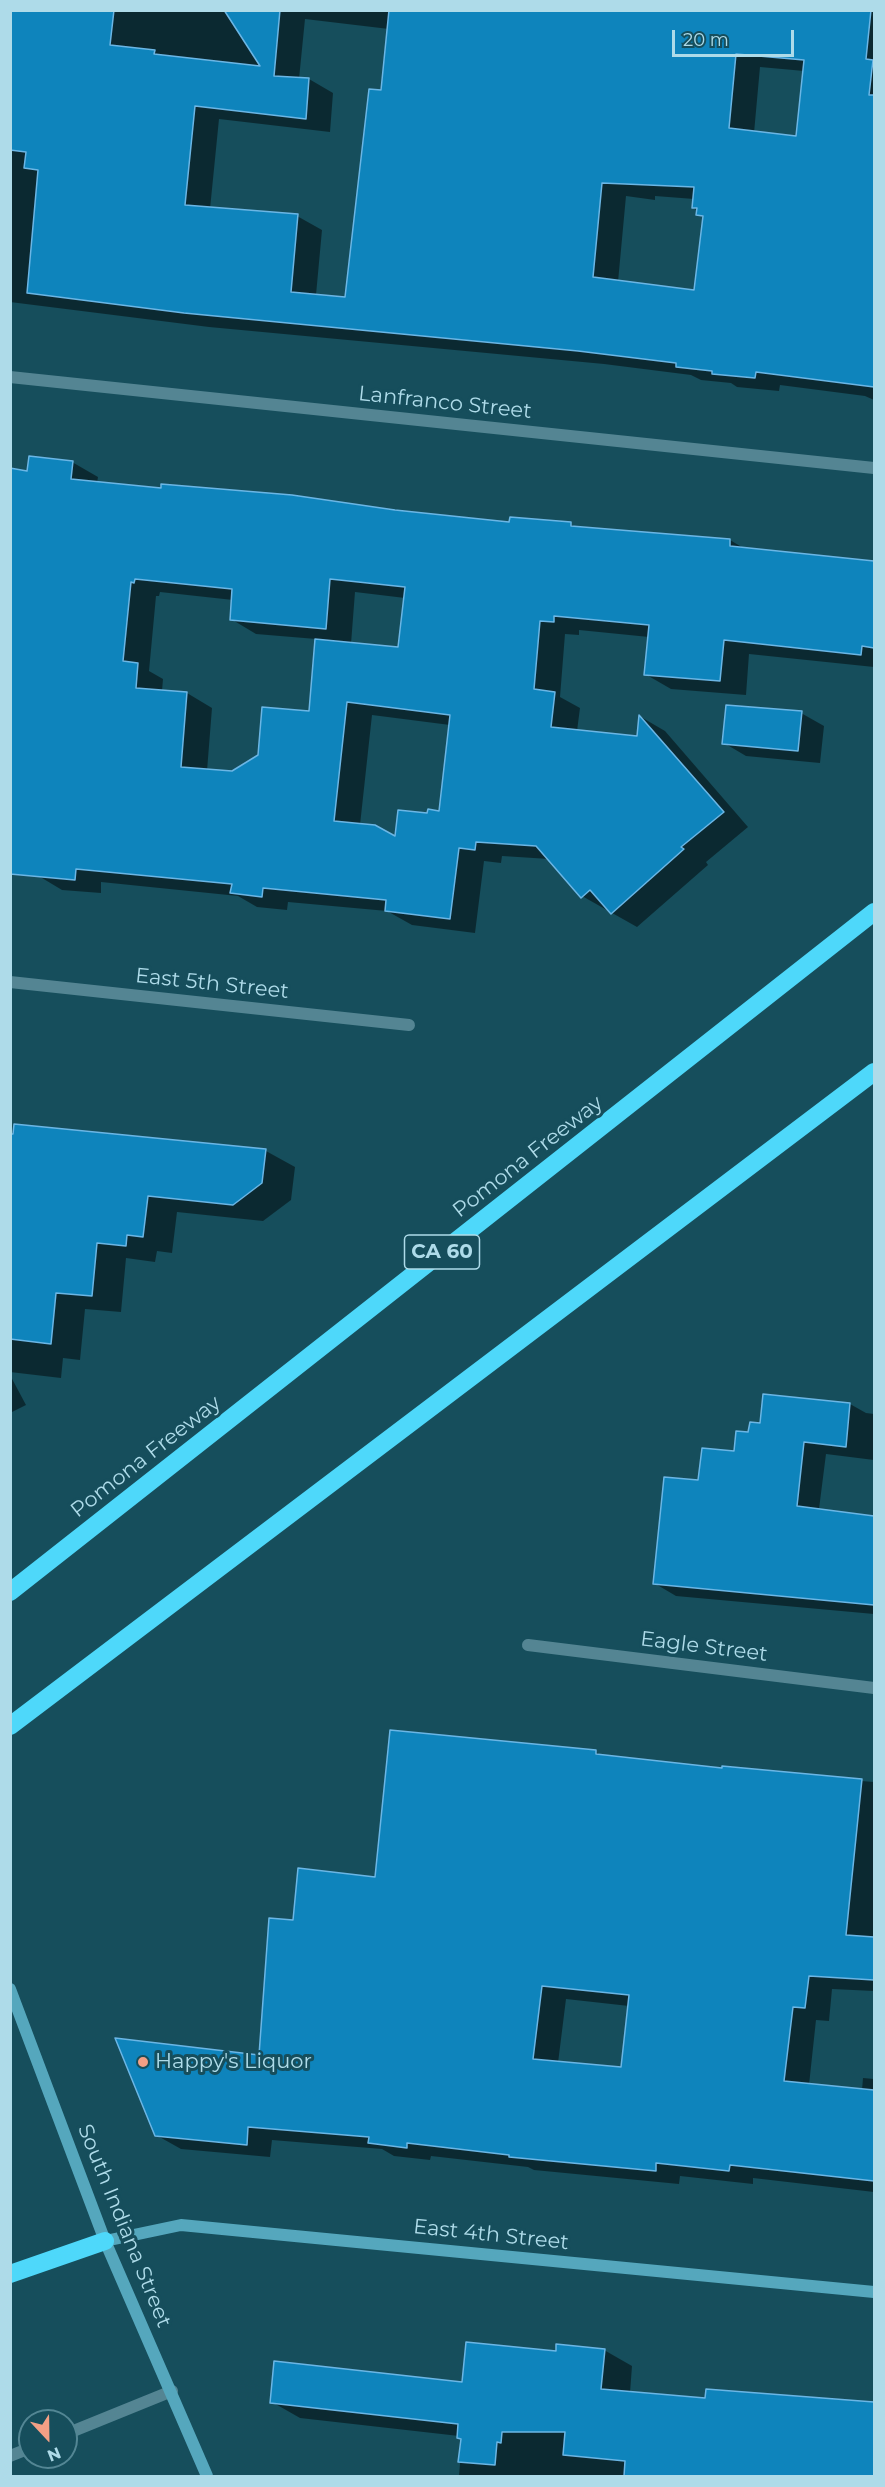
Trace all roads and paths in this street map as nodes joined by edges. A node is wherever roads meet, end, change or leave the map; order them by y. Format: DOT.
graph roads {
  1 [pos="10,377"];
  2 [pos="874,468"];
  3 [pos="874,912"];
  4 [pos="10,982"];
  5 [pos="409,1025"];
  6 [pos="874,1072"];
  7 [pos="10,1592"];
  8 [pos="528,1645"];
  9 [pos="874,1688"];
  10 [pos="10,1726"];
  11 [pos="10,1989"];
  12 [pos="105,2241"];
  13 [pos="10,2274"];
  14 [pos="874,2292"];
  15 [pos="172,2391"];
  16 [pos="78,2429"];
  17 [pos="207,2476"];
  1 -- 2 [label="street, Lanfranco Street"];
  3 -- 7 [label="highway, Pomona Freeway / CA 60"];
  4 -- 5 [label="street, East 5th Street"];
  6 -- 10 [label="highway"];
  8 -- 9 [label="street, Eagle Street"];
  11 -- 12 [label="street, South Indiana Street"];
  12 -- 13 [label="highway"];
  12 -- 14 [label="street, East 4th Street"];
  12 -- 15 [label="street, South Indiana Street"];
  15 -- 16 [label="street"];
  15 -- 17 [label="street, South Indiana Street"];
}
